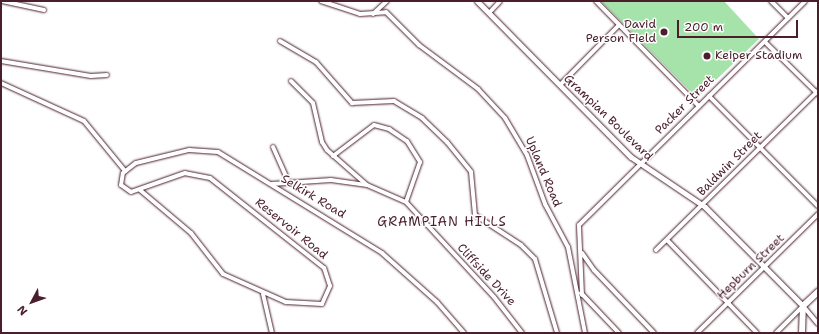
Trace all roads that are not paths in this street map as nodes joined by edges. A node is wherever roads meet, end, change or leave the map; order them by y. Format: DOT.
graph roads {
  1 [pos="2,1"];
  2 [pos="321,1"];
  3 [pos="386,1"];
  4 [pos="477,1"];
  5 [pos="500,1"];
  6 [pos="596,1"];
  7 [pos="772,1"];
  8 [pos="805,1"];
  9 [pos="44,10"];
  10 [pos="489,13"];
  11 [pos="373,14"];
  12 [pos="788,18"];
  13 [pos="619,25"];
  14 [pos="280,41"];
  15 [pos="765,42"];
  16 [pos="1,61"];
  17 [pos="107,75"];
  18 [pos="291,81"];
  19 [pos="1,83"];
  20 [pos="560,85"];
  21 [pos="817,93"];
  22 [pos="709,96"];
  23 [pos="699,106"];
  24 [pos="273,147"];
  25 [pos="760,147"];
  26 [pos="333,156"];
  27 [pos="640,164"];
  28 [pos="125,171"];
  29 [pos="288,180"];
  30 [pos="272,184"];
  31 [pos="367,185"];
  32 [pos="140,190"];
  33 [pos="406,202"];
  34 [pos="702,205"];
  35 [pos="818,206"];
  36 [pos="818,214"];
  37 [pos="667,240"];
  38 [pos="656,250"];
  39 [pos="581,252"];
  40 [pos="764,267"];
  41 [pos="579,290"];
  42 [pos="818,292"];
  43 [pos="263,294"];
  44 [pos="582,295"];
  45 [pos="728,303"];
  46 [pos="803,306"];
  47 [pos="818,324"];
  48 [pos="272,333"];
  49 [pos="464,333"];
  50 [pos="522,333"];
  51 [pos="557,333"];
  52 [pos="585,333"];
  53 [pos="619,333"];
  54 [pos="654,333"];
  55 [pos="697,333"];
  56 [pos="757,333"];
  57 [pos="776,333"];
  58 [pos="802,333"];
  1 -- 9 [label="street"];
  2 -- 11 [label="street, Upland Road"];
  3 -- 11 [label="street"];
  4 -- 10 [label="street, Grampian Boulevard"];
  5 -- 10 [label="street"];
  6 -- 13 [label="street"];
  7 -- 12 [label="street"];
  8 -- 12 [label="street, Packer Street"];
  10 -- 20 [label="street, Grampian Boulevard"];
  11 -- 41 [label="street, Upland Road"];
  12 -- 15 [label="street, Packer Street"];
  13 -- 20 [label="street"];
  13 -- 23 [label="street"];
  14 -- 51 [label="street"];
  15 -- 21 [label="street"];
  15 -- 22 [label="street, Packer Street"];
  16 -- 17 [label="street"];
  18 -- 26 [label="street"];
  19 -- 28 [label="street"];
  20 -- 27 [label="street, Grampian Boulevard"];
  21 -- 25 [label="street, Baldwin Street"];
  22 -- 23 [label="street, Packer Street"];
  22 -- 25 [label="street"];
  23 -- 27 [label="street, Packer Street"];
  24 -- 29 [label="street"];
  25 -- 34 [label="street, Baldwin Street"];
  25 -- 35 [label="street"];
  26 -- 31 [label="street"];
  26 -- 33 [label="street"];
  27 -- 34 [label="street, Grampian Boulevard"];
  27 -- 39 [label="street, Packer Street"];
  28 -- 30 [label="street, Selkirk Road"];
  28 -- 32 [label="street, Reservoir Road"];
  29 -- 30 [label="street"];
  29 -- 31 [label="street"];
  30 -- 49 [label="street, Selkirk Road"];
  31 -- 33 [label="street"];
  32 -- 43 [label="street, Reservoir Road"];
  32 -- 43 [label="street, Reservoir Road"];
  33 -- 50 [label="street, Cliffside Drive"];
  34 -- 37 [label="street, Baldwin Street"];
  34 -- 40 [label="street, Grampian Boulevard"];
  36 -- 40 [label="street, Hepburn Street"];
  37 -- 38 [label="street, Baldwin Street"];
  37 -- 45 [label="street"];
  39 -- 44 [label="street, Packer Street"];
  39 -- 54 [label="street"];
  40 -- 45 [label="street, Hepburn Street"];
  40 -- 46 [label="street, Grampian Boulevard"];
  41 -- 44 [label="street"];
  41 -- 52 [label="street, Upland Road"];
  42 -- 46 [label="main road"];
  43 -- 48 [label="street"];
  44 -- 53 [label="street"];
  45 -- 55 [label="street, Hepburn Street"];
  45 -- 56 [label="street"];
  46 -- 47 [label="street"];
  46 -- 57 [label="street"];
  46 -- 58 [label="main road"];
}
